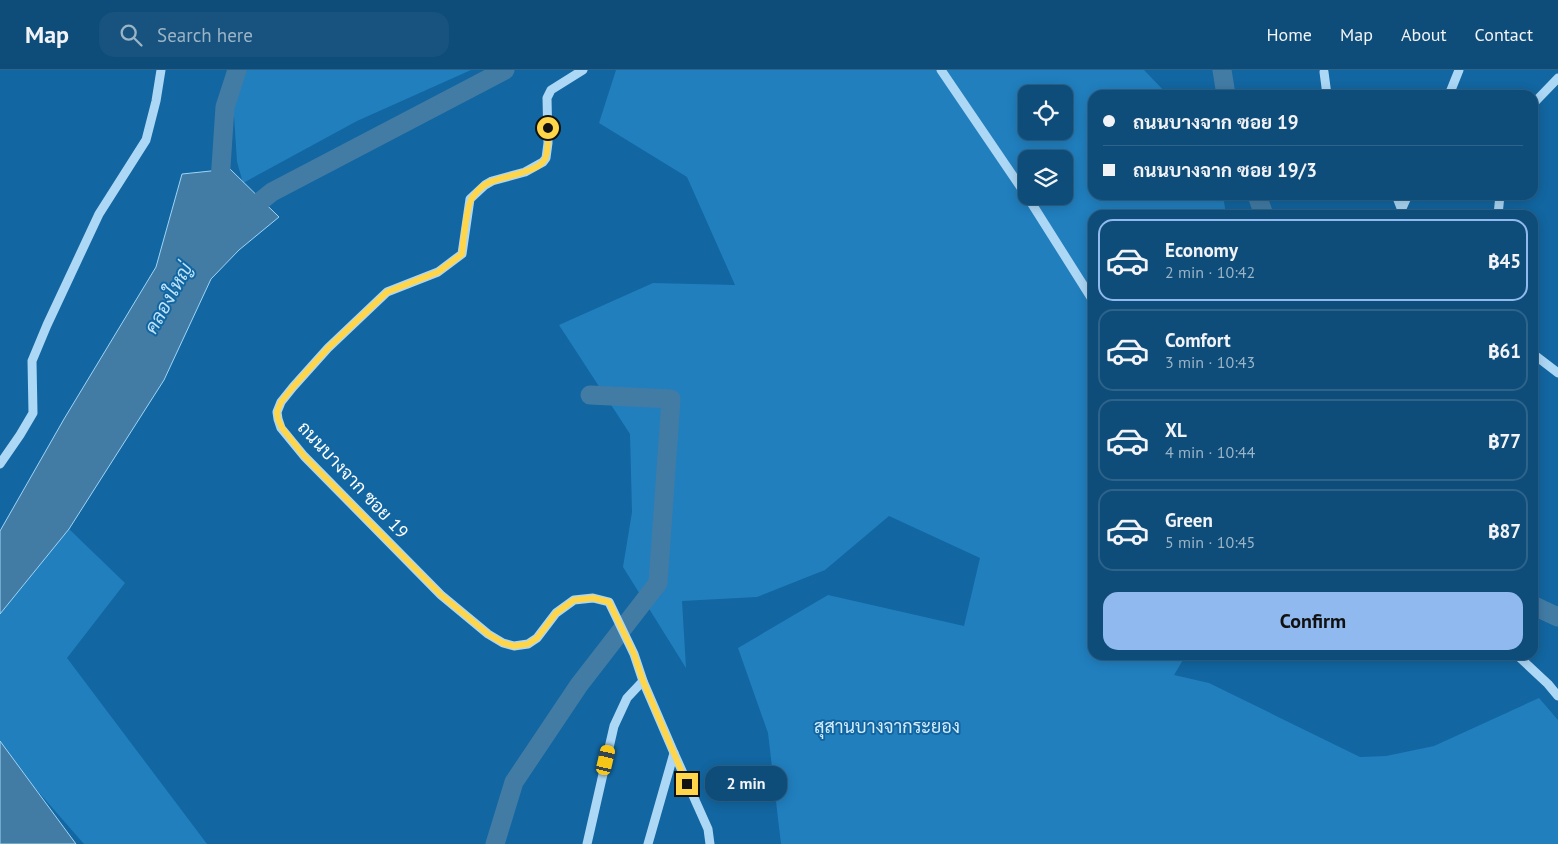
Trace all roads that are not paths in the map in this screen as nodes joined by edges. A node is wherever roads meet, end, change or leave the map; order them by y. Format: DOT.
graph roads {
  1 [pos="161,70"];
  2 [pos="583,70"];
  3 [pos="941,70"];
  4 [pos="1459,70"];
  5 [pos="1324,72"];
  6 [pos="1558,78"];
  7 [pos="1326,90"];
  8 [pos="1451,90"];
  9 [pos="1538,99"];
  10 [pos="1018,184"];
  11 [pos="1032,205"];
  12 [pos="1088,293"];
  13 [pos="1538,358"];
  14 [pos="1558,373"];
  15 [pos="0,464"];
  16 [pos="1522,660"];
  17 [pos="643,681"];
  18 [pos="1558,696"];
  19 [pos="674,753"];
  20 [pos="587,844"];
  21 [pos="648,844"];
  22 [pos="710,844"];
  1 -- 15 [label="street"];
  2 -- 17 [label="street, ถนนบางจาก ซอย 19"];
  3 -- 10 [label="street"];
  4 -- 8 [label="street"];
  5 -- 7 [label="street"];
  6 -- 9 [label="street"];
  11 -- 12 [label="street"];
  13 -- 14 [label="street"];
  16 -- 18 [label="street"];
  17 -- 19 [label="street, ถนนบางจาก ซอย 19"];
  17 -- 20 [label="street"];
  19 -- 21 [label="street"];
  19 -- 22 [label="street, ถนนบางจาก ซอย 19"];
}
